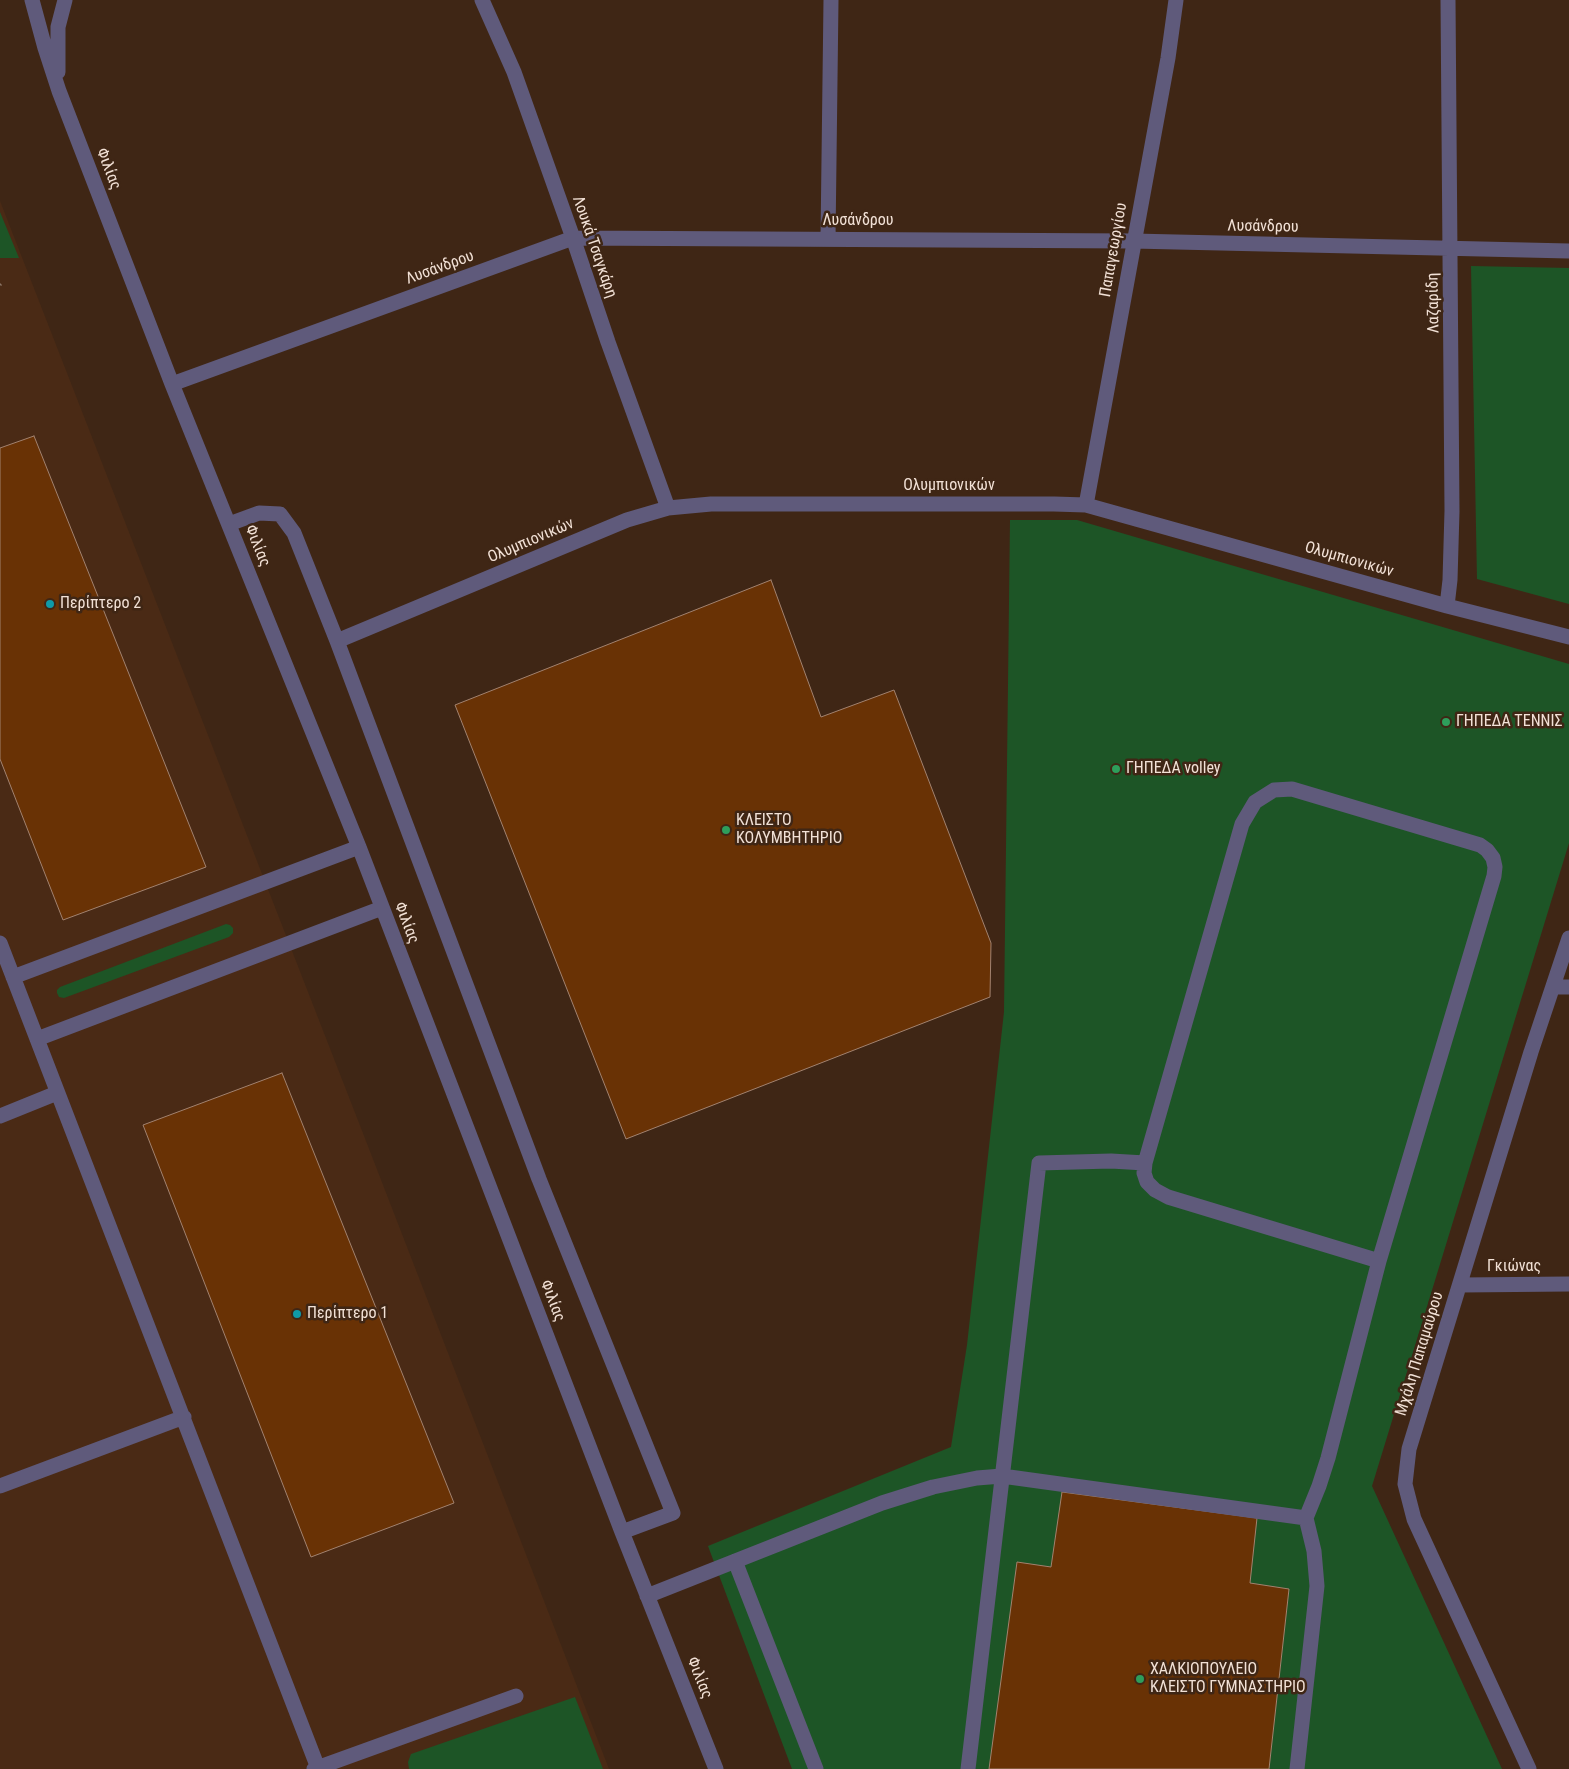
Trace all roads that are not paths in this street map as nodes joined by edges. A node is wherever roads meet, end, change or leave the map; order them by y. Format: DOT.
graph roads {
  1 [pos="32,0"];
  2 [pos="65,0"];
  3 [pos="482,0"];
  4 [pos="830,0"];
  5 [pos="1176,0"];
  6 [pos="1448,0"];
  7 [pos="59,91"];
  8 [pos="573,238"];
  9 [pos="828,239"];
  10 [pos="1133,241"];
  11 [pos="1451,249"];
  12 [pos="1569,251"];
  13 [pos="172,384"];
  14 [pos="1086,506"];
  15 [pos="668,508"];
  16 [pos="229,524"];
  17 [pos="1447,606"];
  18 [pos="1569,637"];
  19 [pos="337,641"];
  20 [pos="359,847"];
  21 [pos="382,908"];
  22 [pos="1569,938"];
  23 [pos="0,943"];
  24 [pos="13,977"];
  25 [pos="1561,986"];
  26 [pos="37,1039"];
  27 [pos="57,1093"];
  28 [pos="0,1116"];
  29 [pos="1145,1163"];
  30 [pos="1379,1261"];
  31 [pos="1569,1284"];
  32 [pos="1460,1285"];
  33 [pos="184,1417"];
  34 [pos="1002,1476"];
  35 [pos="0,1486"];
  36 [pos="1306,1518"];
  37 [pos="622,1532"];
  38 [pos="735,1561"];
  39 [pos="648,1596"];
  40 [pos="516,1696"];
  41 [pos="316,1768"];
  42 [pos="716,1769"];
  43 [pos="816,1769"];
  44 [pos="968,1769"];
  45 [pos="1297,1769"];
  46 [pos="1529,1769"];
  1 -- 7 [label="street, Φιλίας"];
  2 -- 7 [label="street, Φιλίας"];
  3 -- 8 [label="street, Λουκά Τσαγκάρη"];
  4 -- 9 [label="street"];
  5 -- 10 [label="street, Παπαγεωργίου"];
  6 -- 11 [label="street, Λαζαρίδη"];
  7 -- 13 [label="street, Φιλίας"];
  8 -- 9 [label="street, Λυσάνδρου"];
  8 -- 13 [label="street, Λυσάνδρου"];
  8 -- 15 [label="street, Λουκά Τσαγκάρη"];
  9 -- 10 [label="street, Λυσάνδρου"];
  10 -- 11 [label="street, Λυσάνδρου"];
  10 -- 14 [label="street, Παπαγεωργίου"];
  11 -- 12 [label="street, Λυσάνδρου"];
  11 -- 17 [label="street, Λαζαρίδη"];
  13 -- 16 [label="street, Φιλίας"];
  14 -- 15 [label="street, Ολυμπιονικών"];
  14 -- 17 [label="street, Ολυμπιονικών"];
  15 -- 19 [label="street, Ολυμπιονικών"];
  16 -- 19 [label="street"];
  16 -- 20 [label="street, Φιλίας"];
  17 -- 18 [label="street, Ολυμπιονικών"];
  19 -- 37 [label="street"];
  20 -- 21 [label="street, Φιλίας"];
  20 -- 24 [label="street"];
  21 -- 26 [label="street"];
  21 -- 37 [label="street, Φιλίας"];
  22 -- 25 [label="street, Μχάλη Παπαμαύρου"];
  23 -- 24 [label="street"];
  24 -- 26 [label="street"];
  25 -- 32 [label="street, Μχάλη Παπαμαύρου"];
  26 -- 27 [label="street"];
  27 -- 28 [label="street"];
  27 -- 33 [label="street"];
  29 -- 30 [label="street"];
  29 -- 30 [label="street"];
  29 -- 34 [label="street"];
  30 -- 36 [label="street"];
  31 -- 32 [label="street, Γκιώνας"];
  32 -- 46 [label="street, Μχάλη Παπαμαύρου"];
  33 -- 35 [label="street"];
  33 -- 41 [label="street"];
  34 -- 36 [label="street"];
  34 -- 38 [label="street"];
  34 -- 44 [label="street"];
  36 -- 45 [label="street"];
  37 -- 39 [label="street, Φιλίας"];
  38 -- 39 [label="street"];
  38 -- 43 [label="street"];
  39 -- 42 [label="street, Φιλίας"];
  40 -- 41 [label="street"];
}
